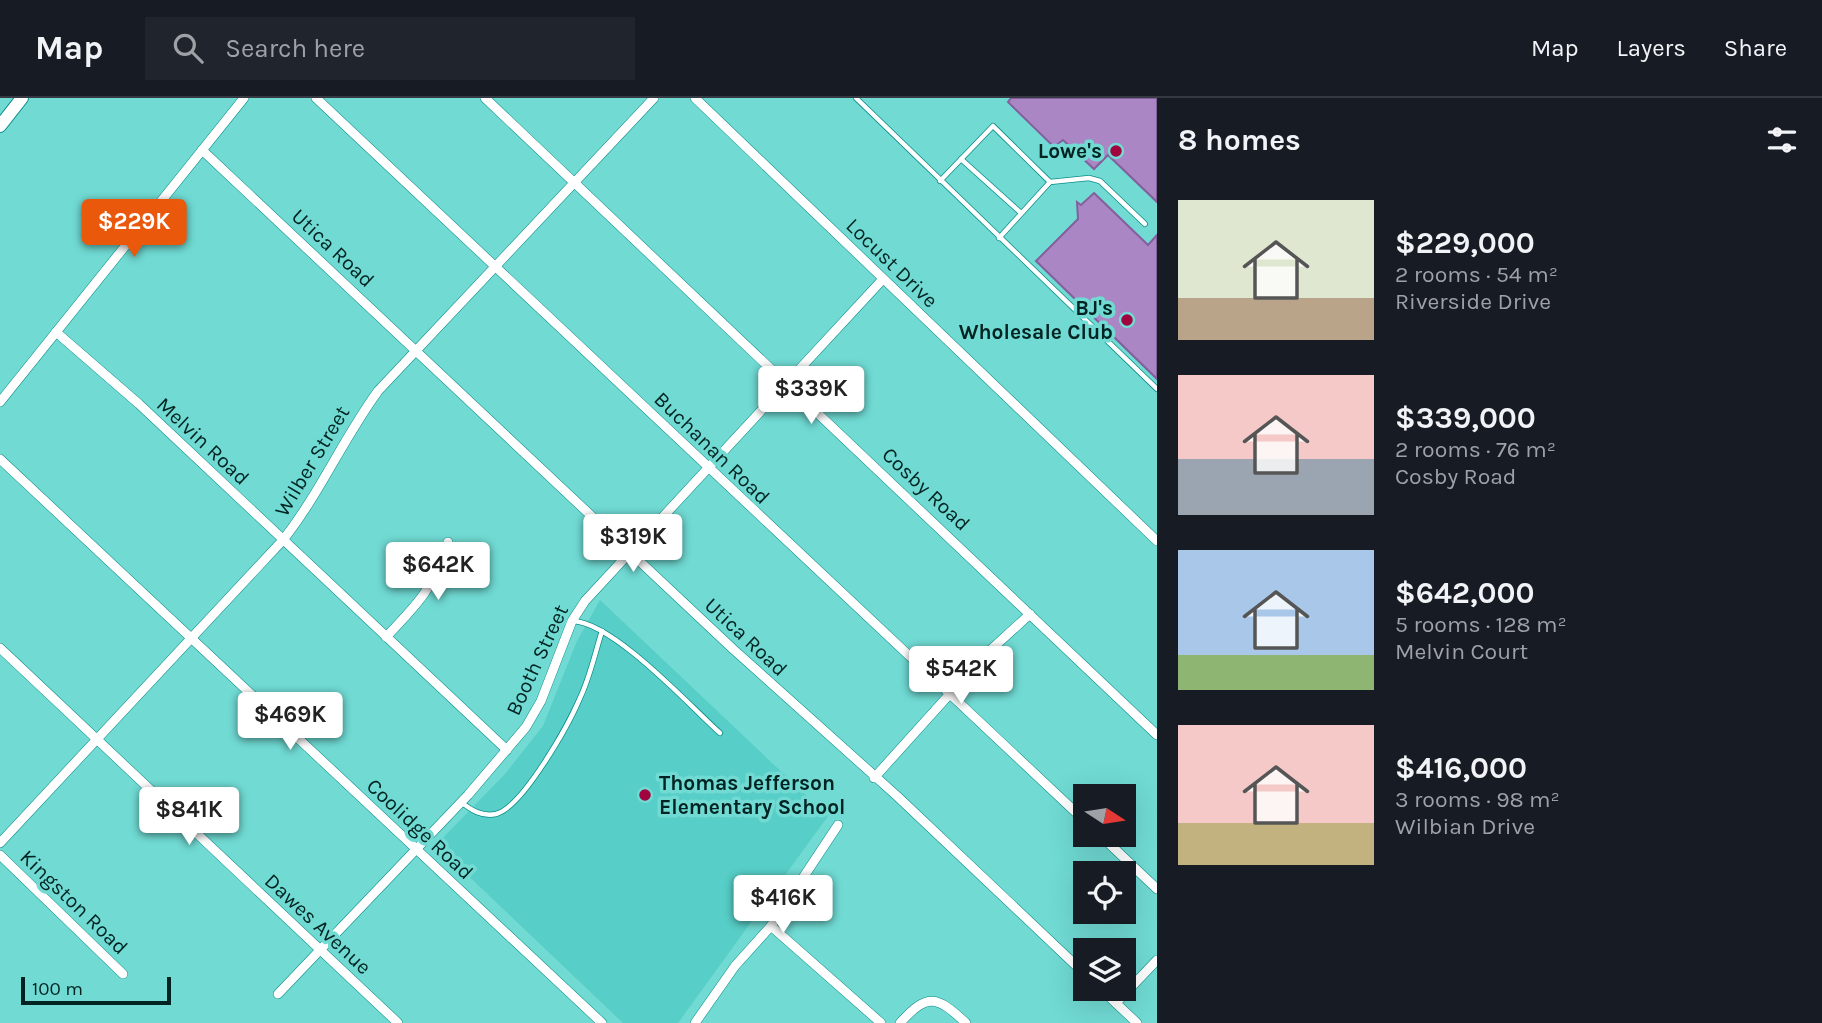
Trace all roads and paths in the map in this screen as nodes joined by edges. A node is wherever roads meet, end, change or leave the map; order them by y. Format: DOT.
graph roads {
  1 [pos="22,98"];
  2 [pos="244,98"];
  3 [pos="316,98"];
  4 [pos="485,98"];
  5 [pos="654,98"];
  6 [pos="695,98"];
  7 [pos="858,99"];
  8 [pos="0,126"];
  9 [pos="202,150"];
  10 [pos="961,159"];
  11 [pos="940,181"];
  12 [pos="1050,182"];
  13 [pos="574,183"];
  14 [pos="1021,213"];
  15 [pos="1145,224"];
  16 [pos="999,238"];
  17 [pos="494,266"];
  18 [pos="883,279"];
  19 [pos="56,332"];
  20 [pos="416,350"];
  21 [pos="788,383"];
  22 [pos="1157,389"];
  23 [pos="0,402"];
  24 [pos="0,459"];
  25 [pos="708,467"];
  26 [pos="283,540"];
  27 [pos="1157,541"];
  28 [pos="448,542"];
  29 [pos="630,551"];
  30 [pos="1030,614"];
  31 [pos="572,621"];
  32 [pos="602,631"];
  33 [pos="386,637"];
  34 [pos="191,640"];
  35 [pos="0,648"];
  36 [pos="951,695"];
  37 [pos="720,733"];
  38 [pos="1157,735"];
  39 [pos="96,739"];
  40 [pos="507,750"];
  41 [pos="874,778"];
  42 [pos="461,802"];
  43 [pos="1073,810"];
  44 [pos="838,825"];
  45 [pos="0,843"];
  46 [pos="1113,847"];
  47 [pos="414,848"];
  48 [pos="0,855"];
  49 [pos="1157,889"];
  50 [pos="771,926"];
  51 [pos="319,949"];
  52 [pos="1157,960"];
  53 [pos="1073,963"];
  54 [pos="123,974"];
  55 [pos="278,994"];
  56 [pos="1116,1003"];
  57 [pos="398,1023"];
  58 [pos="602,1023"];
  59 [pos="695,1023"];
  60 [pos="881,1023"];
  61 [pos="900,1023"];
  62 [pos="966,1023"];
  63 [pos="1137,1023"];
  1 -- 8 [label="main road"];
  2 -- 9 [label="street"];
  3 -- 17 [label="street, Buchanan Road"];
  4 -- 13 [label="street, Cosby Road"];
  5 -- 13 [label="street, Wilber Street"];
  6 -- 18 [label="street, Locust Drive"];
  7 -- 11 [label="lane"];
  9 -- 19 [label="street"];
  9 -- 20 [label="street, Utica Road"];
  10 -- 11 [label="lane"];
  10 -- 12 [label="lane"];
  10 -- 14 [label="lane"];
  11 -- 16 [label="lane"];
  12 -- 14 [label="lane"];
  12 -- 15 [label="lane"];
  13 -- 17 [label="street, Wilber Street"];
  13 -- 21 [label="street, Cosby Road"];
  14 -- 16 [label="lane"];
  16 -- 22 [label="lane"];
  17 -- 20 [label="street, Wilber Street"];
  17 -- 25 [label="street, Buchanan Road"];
  18 -- 21 [label="street, Booth Street"];
  18 -- 27 [label="street, Locust Drive"];
  19 -- 23 [label="street"];
  19 -- 26 [label="street, Melvin Road"];
  20 -- 26 [label="street, Wilber Street"];
  20 -- 29 [label="street, Utica Road"];
  21 -- 25 [label="street, Booth Street"];
  21 -- 30 [label="street, Cosby Road"];
  24 -- 34 [label="street, Coolidge Road"];
  25 -- 29 [label="street, Booth Street"];
  25 -- 36 [label="street, Buchanan Road"];
  26 -- 33 [label="street, Melvin Road"];
  26 -- 34 [label="street, Wilber Street"];
  28 -- 33 [label="street"];
  29 -- 31 [label="street, Booth Street"];
  29 -- 41 [label="street, Utica Road"];
  30 -- 36 [label="street"];
  30 -- 38 [label="street, Cosby Road"];
  31 -- 32 [label="lane"];
  31 -- 40 [label="street, Booth Street"];
  32 -- 37 [label="lane"];
  32 -- 42 [label="lane"];
  33 -- 40 [label="street, Melvin Road"];
  34 -- 39 [label="street, Wilber Street"];
  34 -- 47 [label="street, Coolidge Road"];
  35 -- 39 [label="street, Dawes Avenue"];
  36 -- 41 [label="street"];
  36 -- 43 [label="street, Buchanan Road"];
  39 -- 45 [label="street, Wilber Street"];
  39 -- 51 [label="street, Dawes Avenue"];
  40 -- 42 [label="street, Booth Street"];
  41 -- 53 [label="street, Utica Road"];
  42 -- 47 [label="street, Booth Street"];
  44 -- 50 [label="street"];
  46 -- 49 [label="street"];
  47 -- 51 [label="street, Booth Street"];
  47 -- 58 [label="street, Coolidge Road"];
  48 -- 54 [label="street, Kingston Road"];
  50 -- 59 [label="street"];
  50 -- 60 [label="street"];
  51 -- 55 [label="street, Booth Street"];
  51 -- 57 [label="street, Dawes Avenue"];
  52 -- 56 [label="street"];
  56 -- 63 [label="street"];
  61 -- 62 [label="street"];
}
